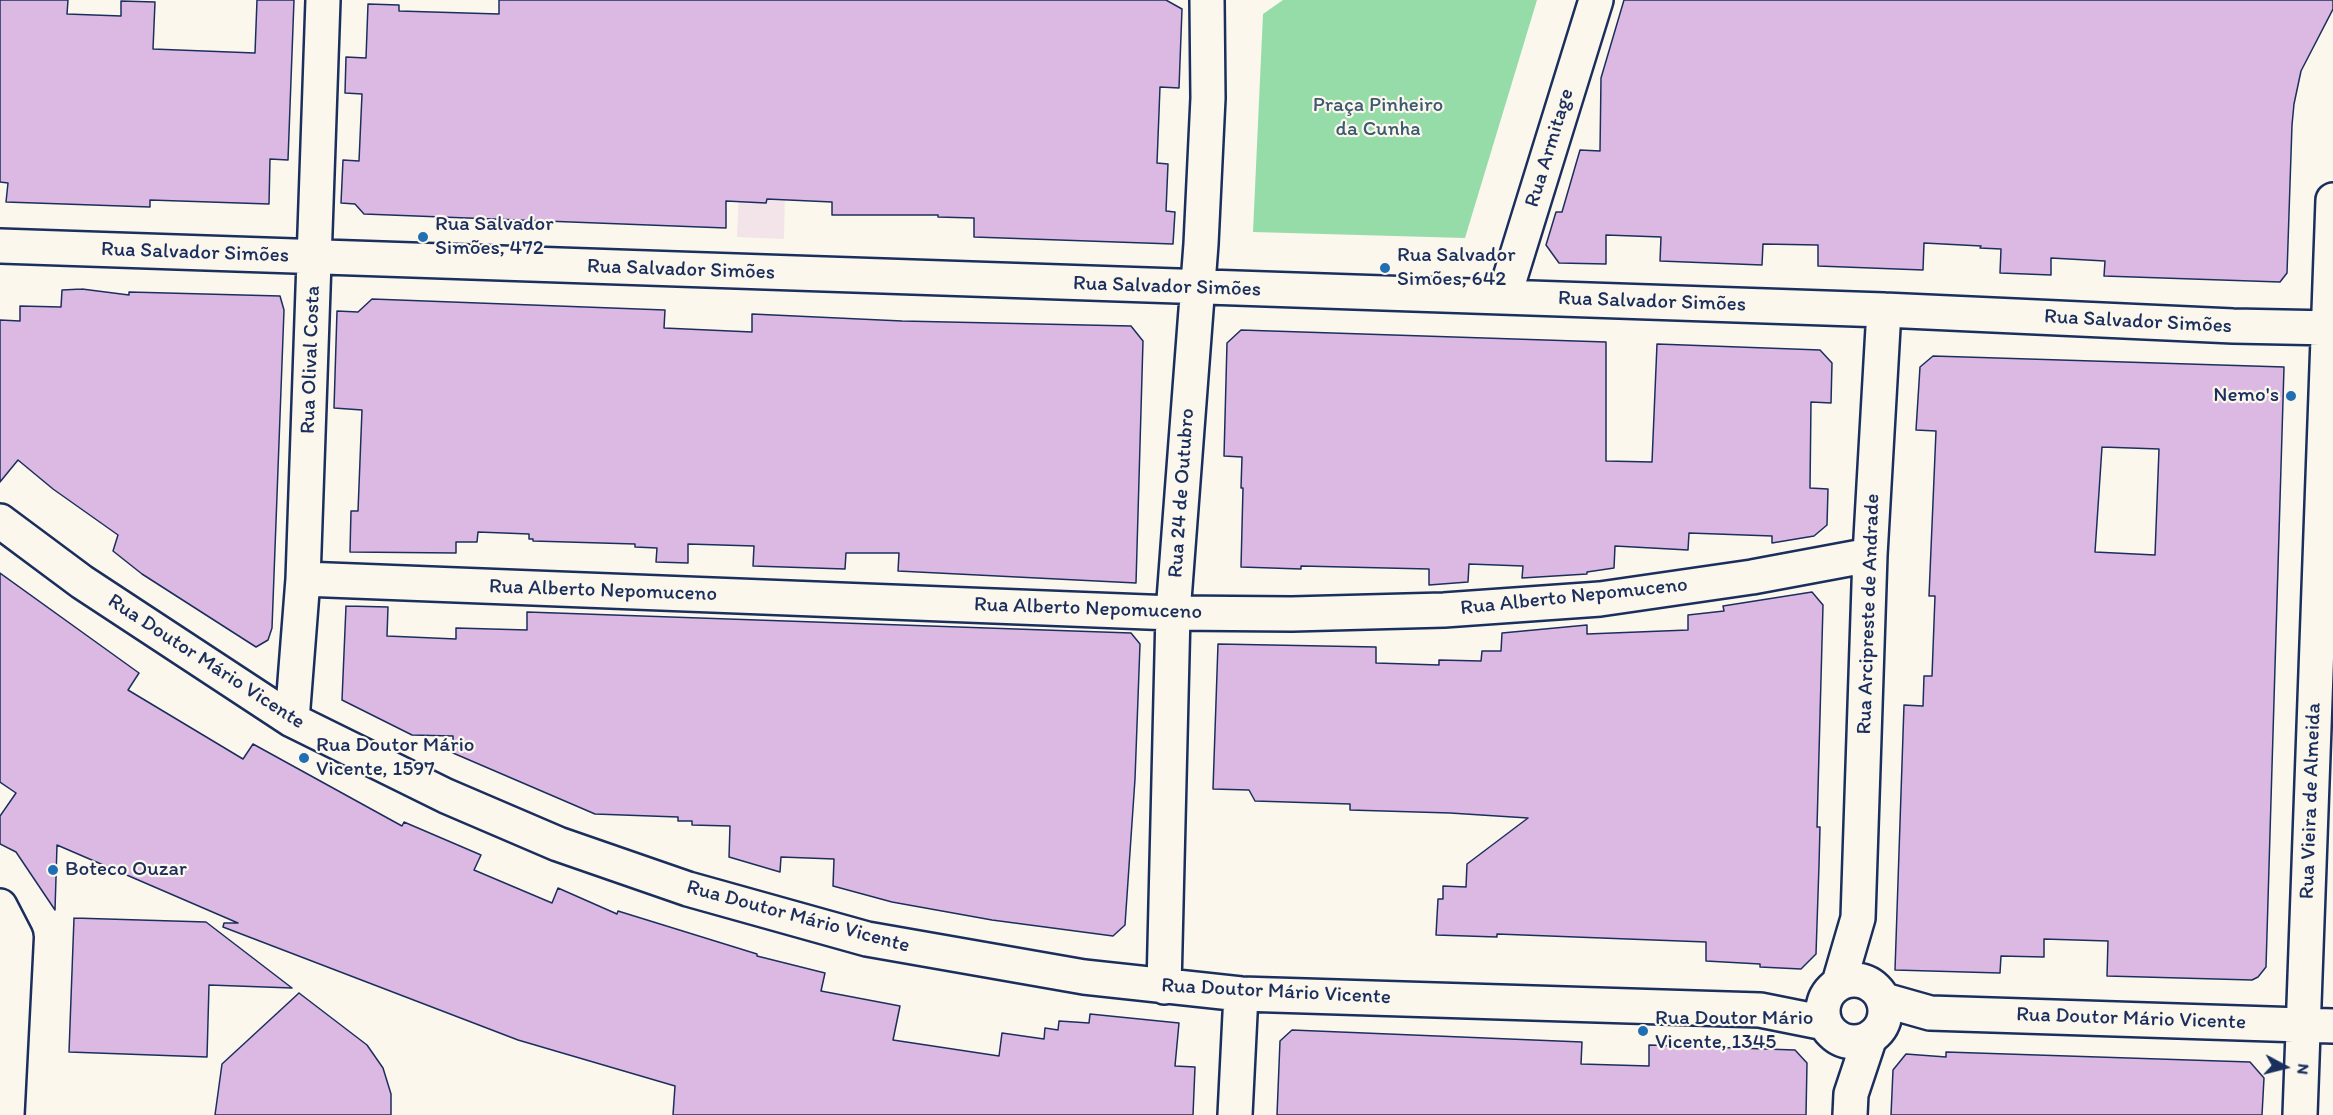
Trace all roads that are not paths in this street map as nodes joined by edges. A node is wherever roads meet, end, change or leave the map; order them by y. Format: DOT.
graph roads {
  1 [pos="323,0"];
  2 [pos="1207,0"];
  3 [pos="1596,0"];
  4 [pos="2333,200"];
  5 [pos="0,246"];
  6 [pos="315,257"];
  7 [pos="1197,288"];
  8 [pos="1504,297"];
  9 [pos="1884,310"];
  10 [pos="2330,328"];
  11 [pos="0,521"];
  12 [pos="1870,555"];
  13 [pos="303,579"];
  14 [pos="1173,613"];
  15 [pos="292,720"];
  16 [pos="0,906"];
  17 [pos="1858,918"];
  18 [pos="1164,987"];
  19 [pos="1240,994"];
  20 [pos="1831,1008"];
  21 [pos="1878,1014"];
  22 [pos="2318,1025"];
  23 [pos="1851,1104"];
  24 [pos="7,1115"];
  25 [pos="1235,1115"];
  26 [pos="2300,1115"];
  1 -- 6 [label="street, Rua Olival Costa"];
  2 -- 7 [label="street, Rua 24 de Outubro"];
  3 -- 8 [label="street, Rua Armitage"];
  4 -- 10 [label="street, Rua Vieira de Almeida"];
  5 -- 6 [label="street, Rua Salvador Simões"];
  6 -- 7 [label="street, Rua Salvador Simões"];
  6 -- 13 [label="street, Rua Olival Costa"];
  7 -- 8 [label="street, Rua Salvador Simões"];
  7 -- 14 [label="street, Rua 24 de Outubro"];
  8 -- 9 [label="street, Rua Salvador Simões"];
  9 -- 10 [label="street, Rua Salvador Simões"];
  9 -- 12 [label="street, Rua Arcipreste de Andrade"];
  10 -- 22 [label="street, Rua Vieira de Almeida"];
  11 -- 15 [label="street, Rua Doutor Mário Vicente"];
  12 -- 14 [label="street, Rua Alberto Nepomuceno"];
  12 -- 17 [label="street, Rua Arcipreste de Andrade"];
  13 -- 14 [label="street, Rua Alberto Nepomuceno"];
  13 -- 15 [label="street, Rua Olival Costa"];
  14 -- 18 [label="street, Rua 24 de Outubro"];
  15 -- 18 [label="street, Rua Doutor Mário Vicente"];
  16 -- 24 [label="street"];
  17 -- 20 [label="street, Rua Arcipreste de Andrade"];
  17 -- 21 [label="street, Rua Arcipreste de Andrade"];
  18 -- 19 [label="street, Rua Doutor Mário Vicente"];
  19 -- 20 [label="street, Rua Doutor Mário Vicente"];
  19 -- 25 [label="street"];
  20 -- 21 [label="street"];
  20 -- 21 [label="street"];
  20 -- 23 [label="street"];
  21 -- 22 [label="street, Rua Doutor Mário Vicente"];
  21 -- 23 [label="street"];
  22 -- 26 [label="street, Rua Vieira de Almeida"];
}
